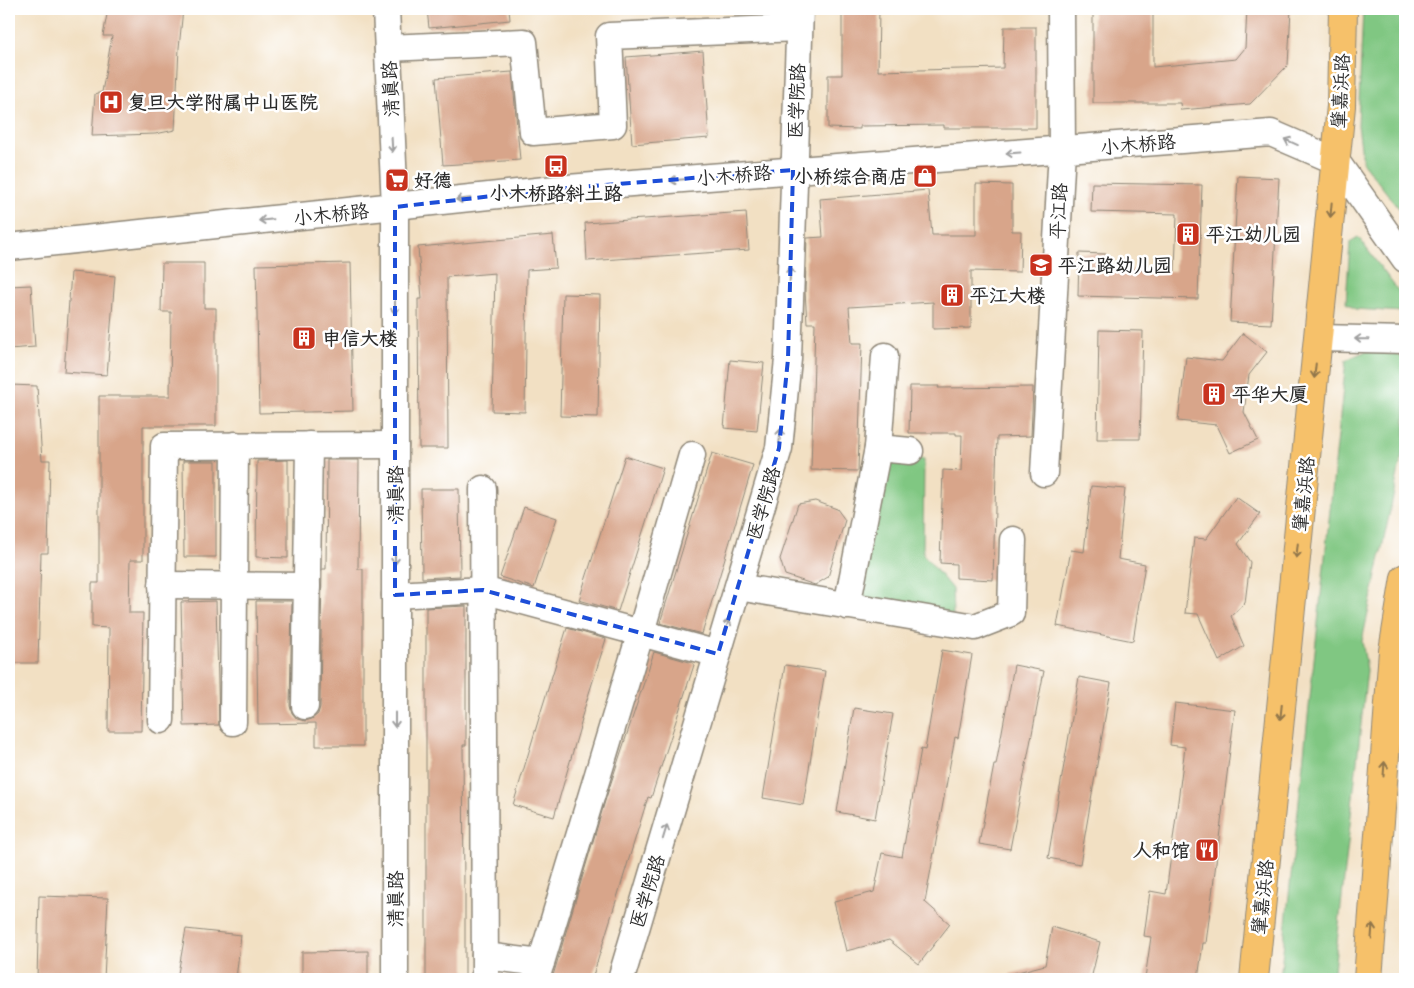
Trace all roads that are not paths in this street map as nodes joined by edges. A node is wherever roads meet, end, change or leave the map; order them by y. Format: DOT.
graph roads {
  1 [pos="386,9"];
  2 [pos="1061,9"];
  3 [pos="1343,9"];
  4 [pos="799,18"];
  5 [pos="388,48"];
  6 [pos="1062,150"];
  7 [pos="1336,161"];
  8 [pos="793,170"];
  9 [pos="395,207"];
  10 [pos="9,246"];
  11 [pos="1405,259"];
  12 [pos="1319,338"];
  13 [pos="1405,340"];
  14 [pos="885,356"];
  15 [pos="234,444"];
  16 [pos="309,445"];
  17 [pos="395,445"];
  18 [pos="878,448"];
  19 [pos="910,451"];
  20 [pos="692,456"];
  21 [pos="1044,473"];
  22 [pos="483,489"];
  23 [pos="1013,540"];
  24 [pos="1405,578"];
  25 [pos="162,584"];
  26 [pos="234,585"];
  27 [pos="307,586"];
  28 [pos="738,587"];
  29 [pos="483,590"];
  30 [pos="395,595"];
  31 [pos="847,606"];
  32 [pos="641,632"];
  33 [pos="718,654"];
  34 [pos="305,706"];
  35 [pos="161,720"];
  36 [pos="232,722"];
  37 [pos="485,968"];
  38 [pos="538,971"];
  39 [pos="395,979"];
  40 [pos="621,979"];
  41 [pos="1254,979"];
  42 [pos="1368,979"];
  1 -- 5 [label="street, 清真路"];
  2 -- 6 [label="street, 平江路"];
  3 -- 7 [label="main road, 肇嘉浜路"];
  4 -- 5 [label="street"];
  4 -- 8 [label="street, 医学院路"];
  5 -- 9 [label="street, 清真路, one-way"];
  7 -- 6 [label="street, 小木桥路, one-way"];
  6 -- 8 [label="street, 小木桥路, one-way"];
  6 -- 21 [label="street, 平江路"];
  7 -- 11 [label="street"];
  7 -- 12 [label="main road, 肇嘉浜路, one-way"];
  8 -- 9 [label="street, 小木桥路, one-way"];
  28 -- 8 [label="street, 医学院路, one-way"];
  9 -- 10 [label="street, 小木桥路, one-way"];
  9 -- 17 [label="street, 清真路, one-way"];
  13 -- 12 [label="street, one-way"];
  12 -- 41 [label="main road, 肇嘉浜路, one-way"];
  14 -- 18 [label="street"];
  15 -- 16 [label="street"];
  15 -- 25 [label="street"];
  15 -- 26 [label="street"];
  16 -- 17 [label="street"];
  16 -- 27 [label="street"];
  17 -- 30 [label="street, 清真路, one-way"];
  18 -- 19 [label="street"];
  18 -- 31 [label="street"];
  20 -- 32 [label="street"];
  22 -- 29 [label="street"];
  23 -- 31 [label="street"];
  42 -- 24 [label="main road, one-way"];
  25 -- 26 [label="street"];
  25 -- 35 [label="street"];
  26 -- 27 [label="street"];
  26 -- 36 [label="street"];
  27 -- 34 [label="street"];
  28 -- 31 [label="street"];
  33 -- 28 [label="street, 医学院路, one-way"];
  29 -- 30 [label="street"];
  29 -- 32 [label="street"];
  29 -- 37 [label="street"];
  30 -- 39 [label="street, 清真路, one-way"];
  32 -- 33 [label="street"];
  32 -- 38 [label="street"];
  40 -- 33 [label="street, 医学院路, one-way"];
  37 -- 38 [label="street"];
}
